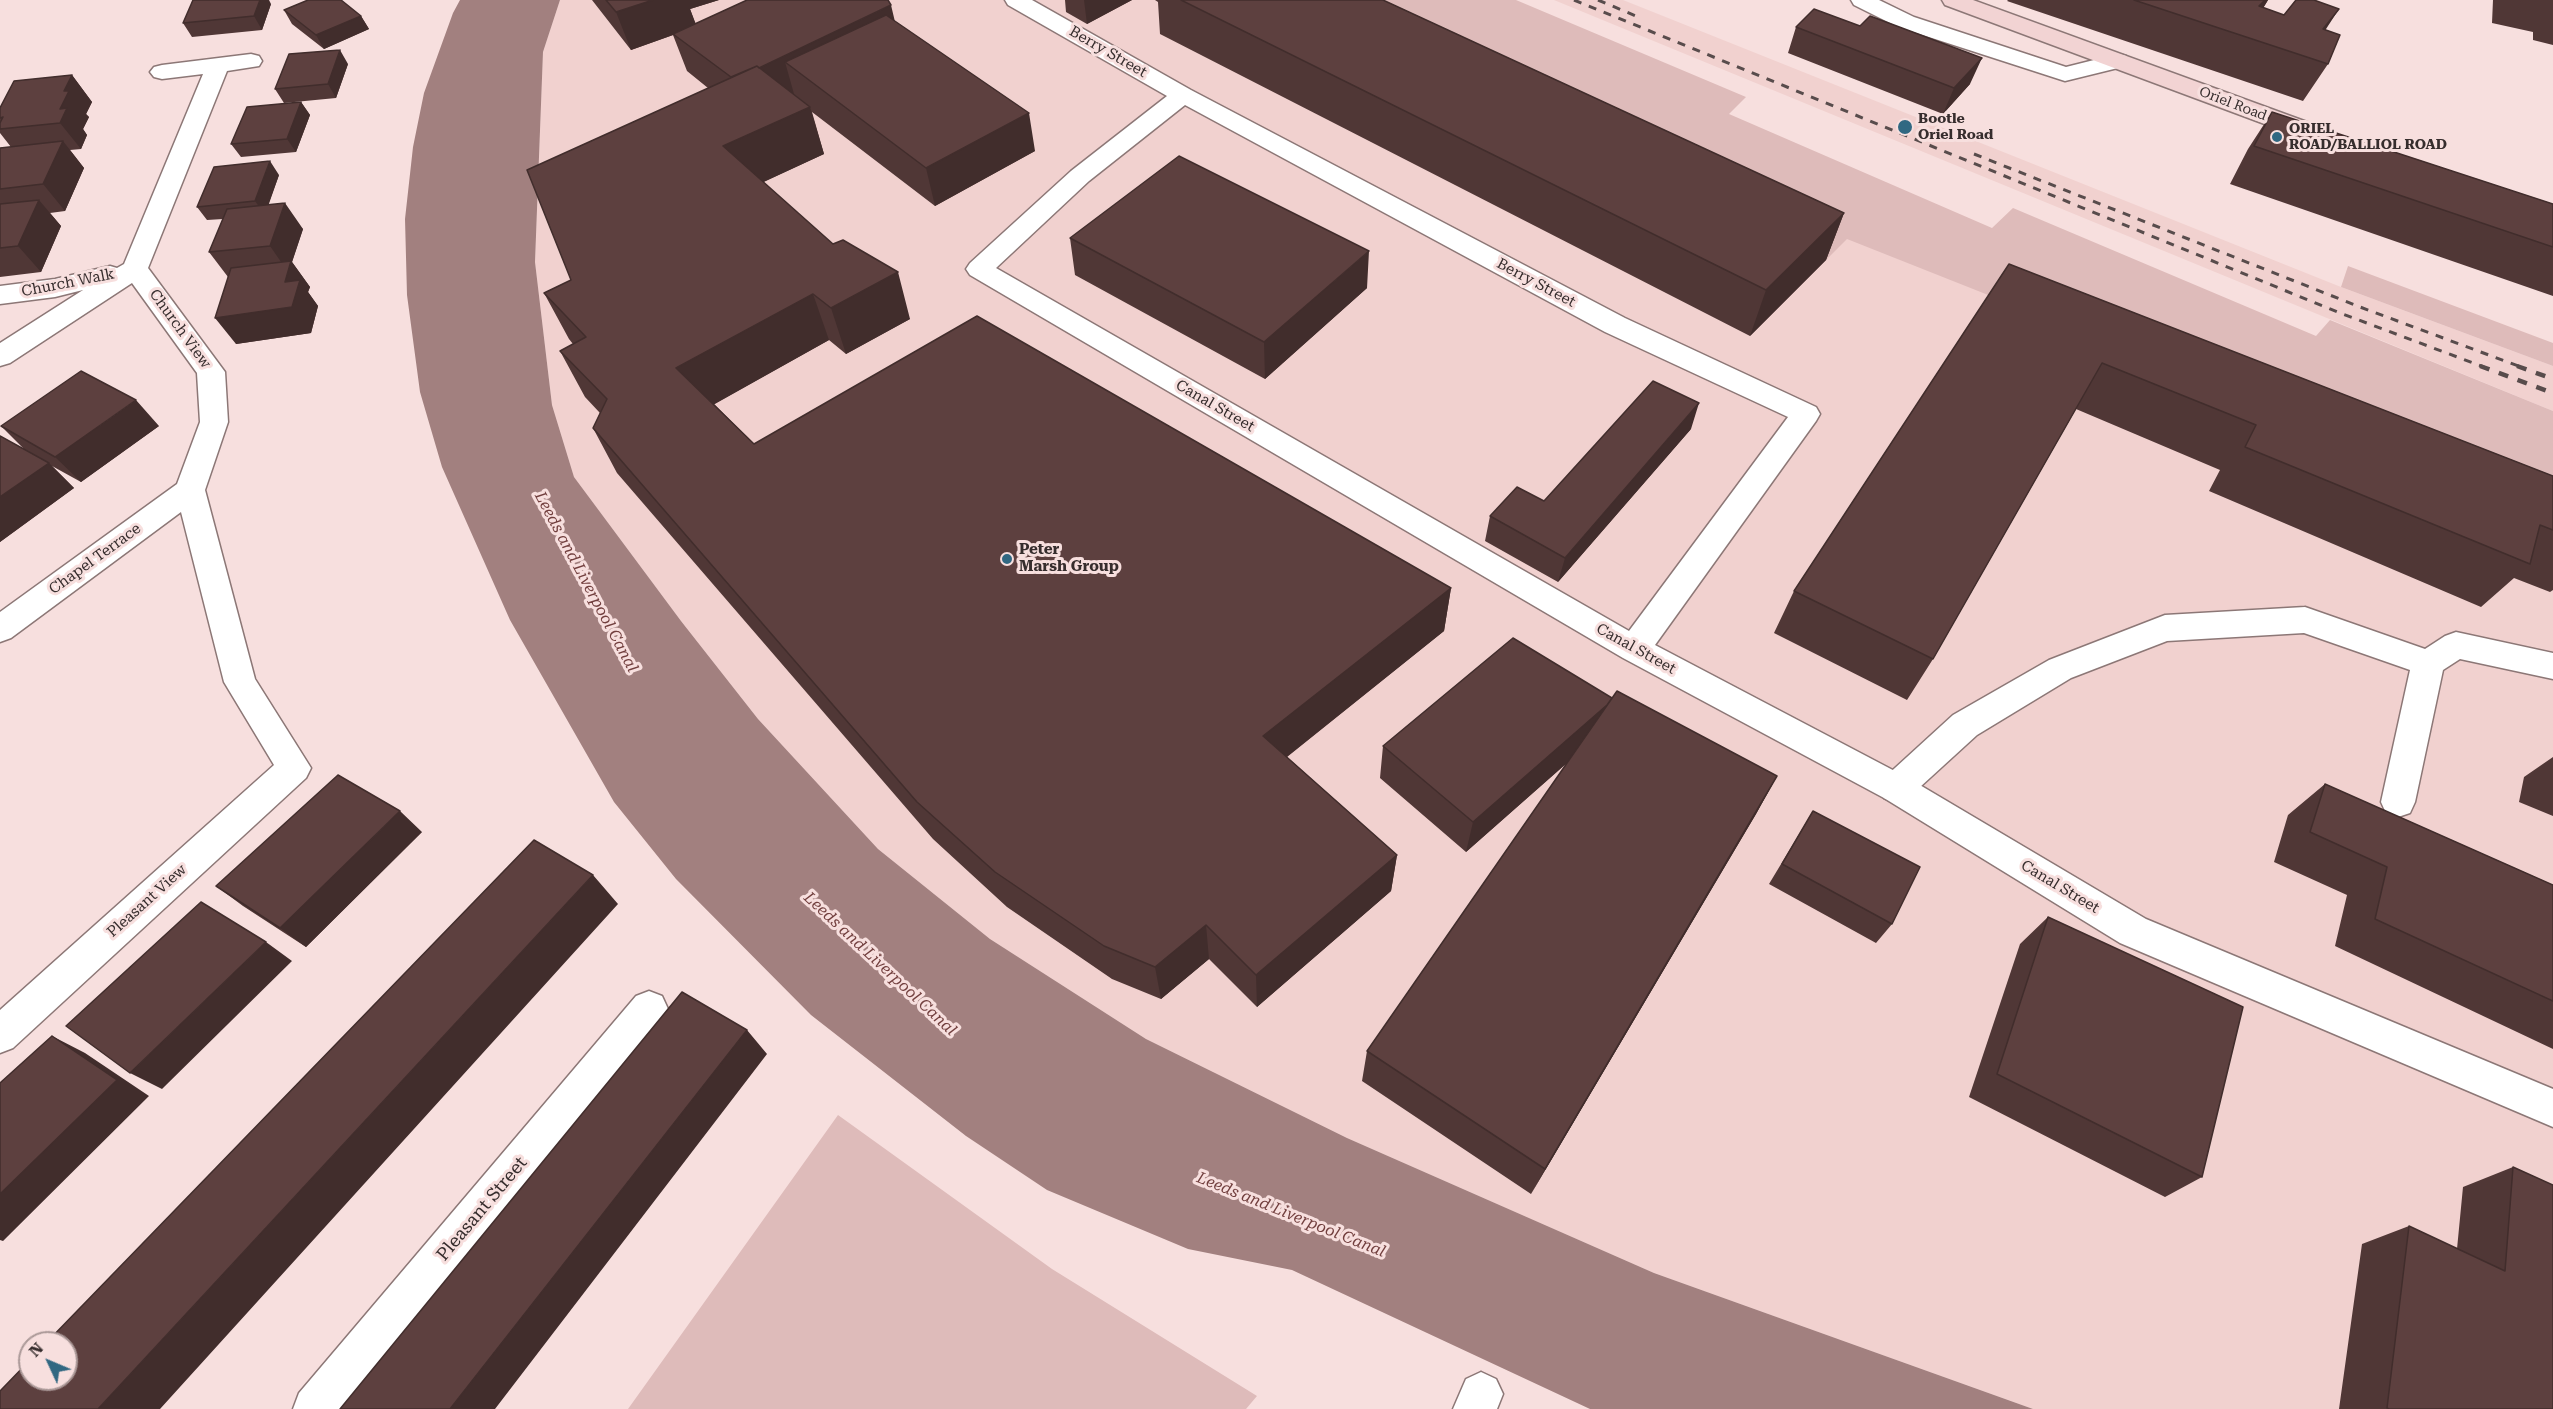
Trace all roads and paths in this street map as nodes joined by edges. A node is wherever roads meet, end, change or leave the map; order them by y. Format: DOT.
graph roads {
  1 [pos="1016,0"];
  2 [pos="1862,0"];
  3 [pos="1967,2"];
  4 [pos="251,61"];
  5 [pos="2118,61"];
  6 [pos="218,65"];
  7 [pos="162,72"];
  8 [pos="1183,95"];
  9 [pos="2335,138"];
  10 [pos="135,269"];
  11 [pos="0,295"];
  12 [pos="0,356"];
  13 [pos="190,490"];
  14 [pos="0,629"];
  15 [pos="1634,649"];
  16 [pos="2428,663"];
  17 [pos="2553,666"];
  18 [pos="1896,788"];
  19 [pos="2398,802"];
  20 [pos="649,1009"];
  21 [pos="0,1035"];
  22 [pos="2553,1108"];
  23 [pos="315,1409"];
  1 -- 8 [label="street, Berry Street"];
  2 -- 5 [label="street"];
  3 -- 5 [label="main road, Oriel Road"];
  4 -- 6 [label="street"];
  5 -- 9 [label="main road, Oriel Road"];
  6 -- 7 [label="street"];
  6 -- 10 [label="street"];
  8 -- 15 [label="street, Berry Street"];
  8 -- 15 [label="street, Canal Street"];
  10 -- 11 [label="street, Church Walk"];
  10 -- 12 [label="street"];
  10 -- 13 [label="street, Church View"];
  13 -- 14 [label="street, Chapel Terrace"];
  13 -- 21 [label="street, Pleasant View"];
  15 -- 18 [label="street, Canal Street"];
  16 -- 17 [label="street"];
  16 -- 18 [label="street"];
  16 -- 19 [label="street"];
  18 -- 22 [label="street, Canal Street"];
  20 -- 23 [label="street, Pleasant Street"];
}
